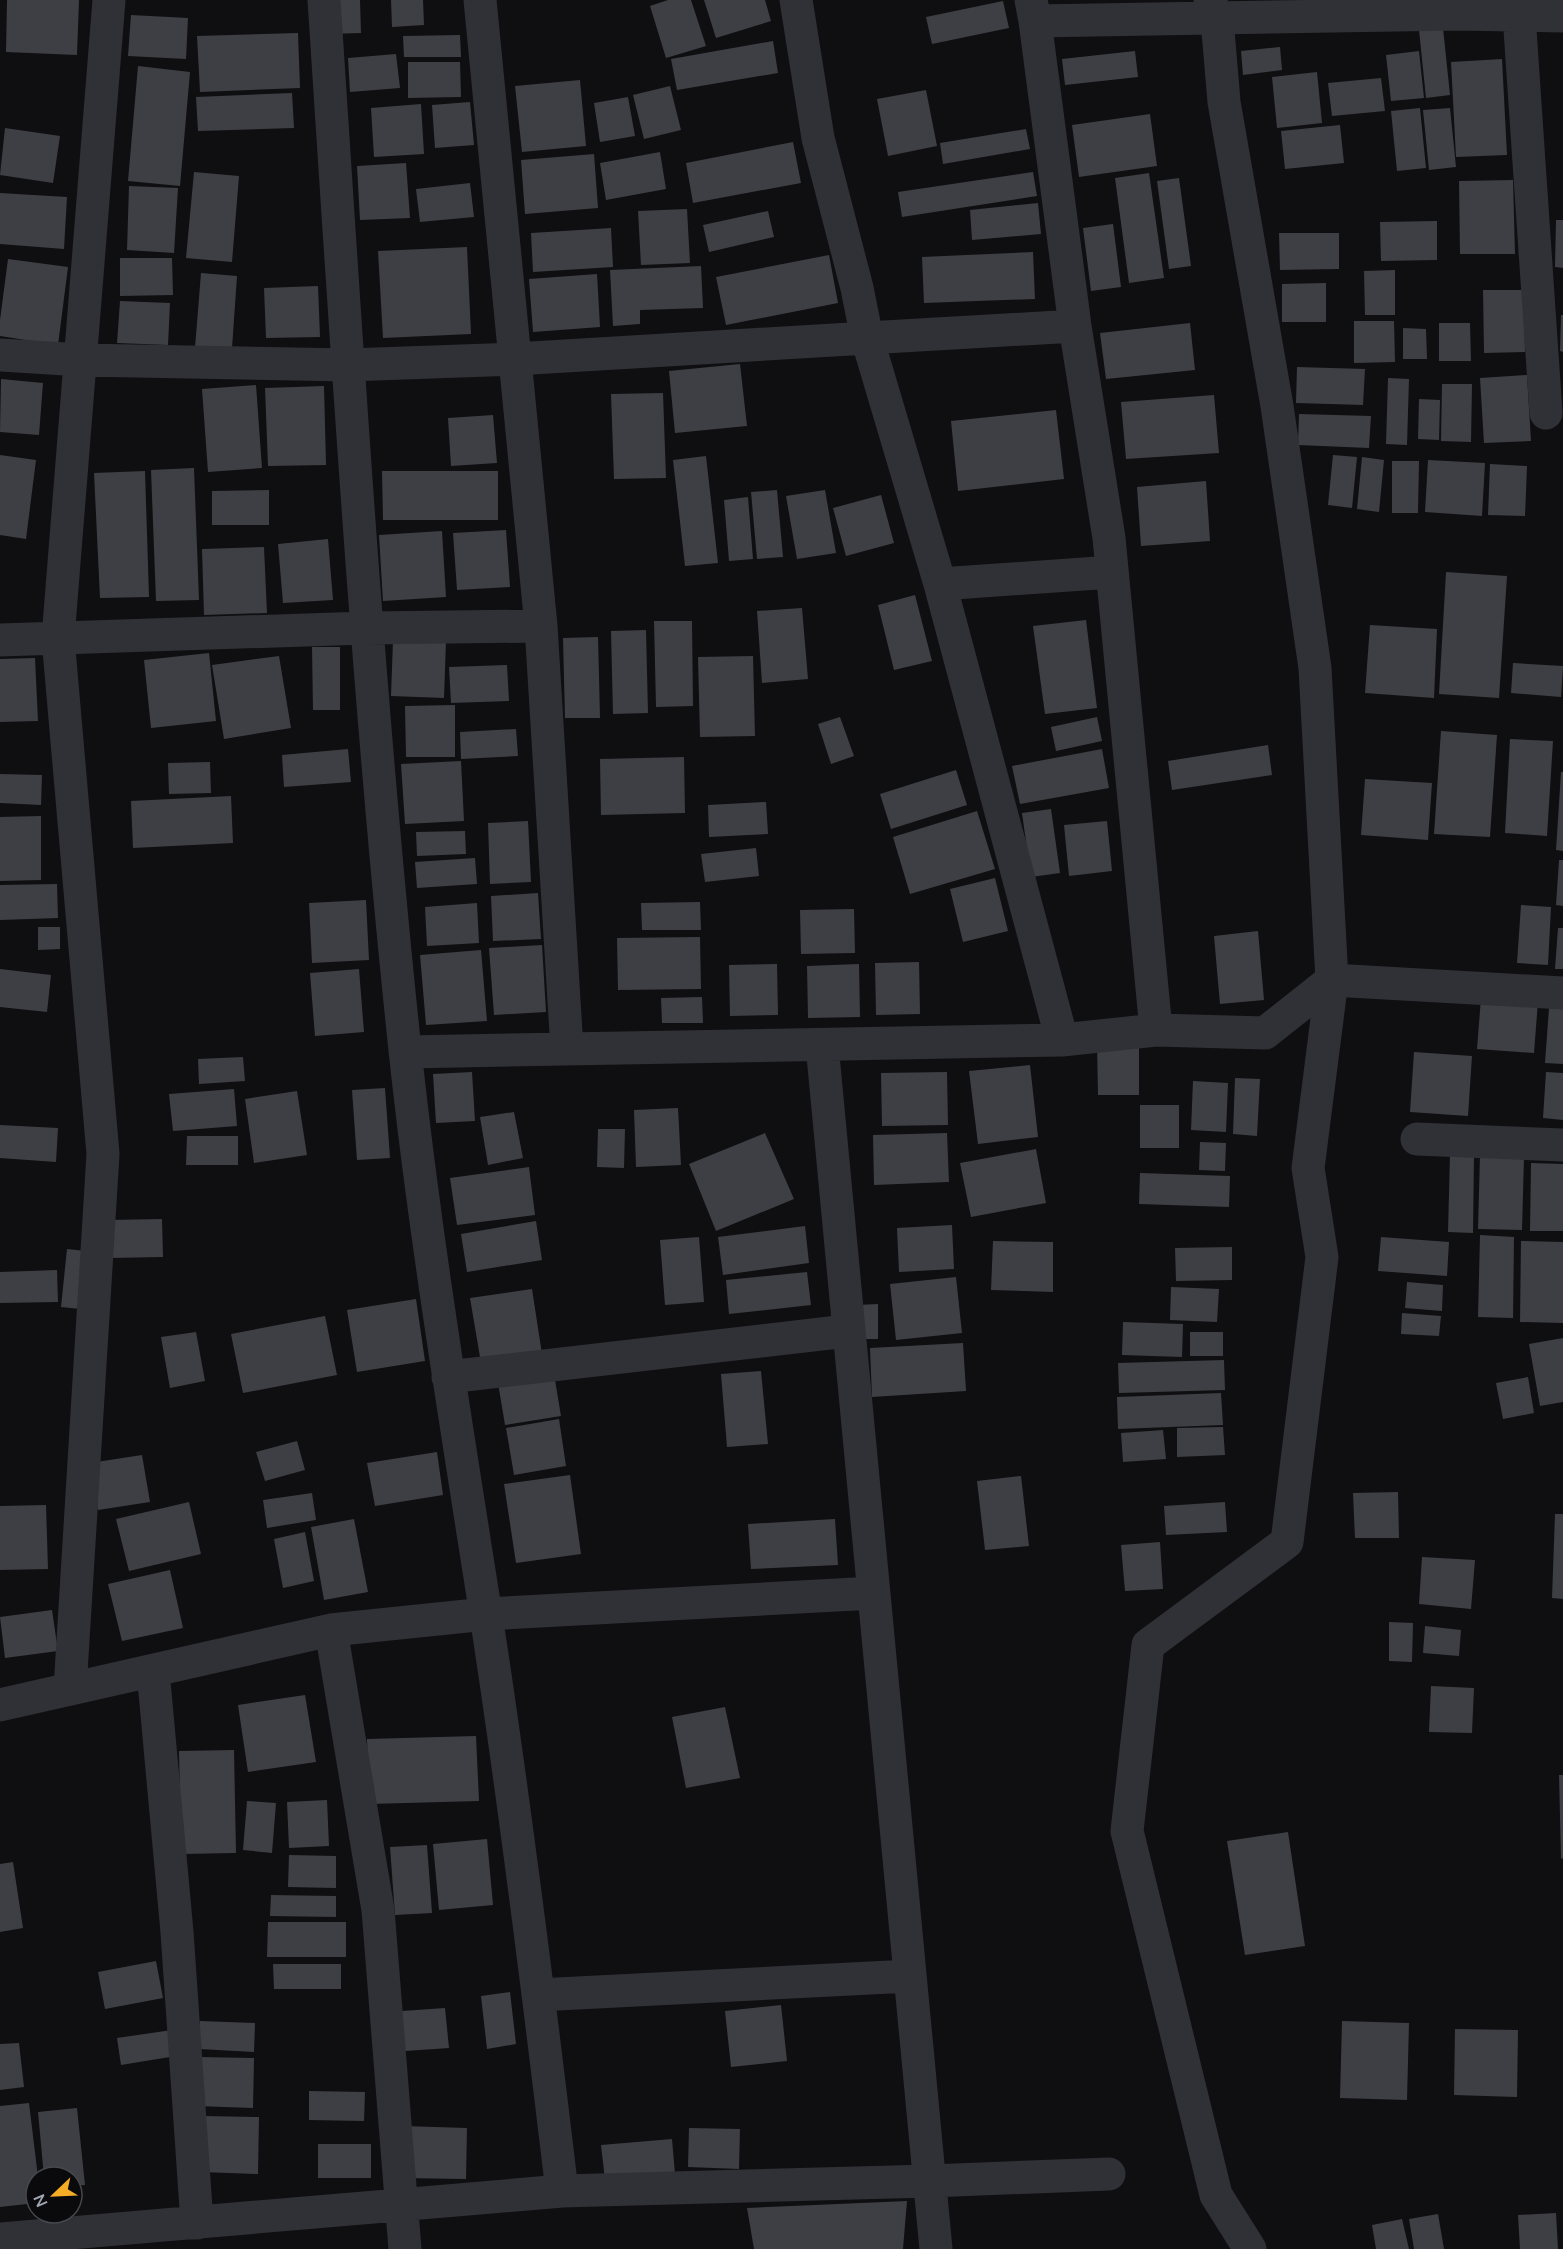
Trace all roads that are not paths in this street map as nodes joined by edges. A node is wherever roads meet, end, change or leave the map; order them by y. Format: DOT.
graph roads {
  1 [pos="109,0"];
  2 [pos="324,0"];
  3 [pos="480,0"];
  4 [pos="796,0"];
  5 [pos="1518,8"];
  6 [pos="1033,11"];
  7 [pos="1208,12"];
  8 [pos="1563,16"];
  9 [pos="1075,326"];
  10 [pos="867,338"];
  11 [pos="0,355"];
  12 [pos="515,359"];
  13 [pos="82,360"];
  14 [pos="348,365"];
  15 [pos="1546,412"];
  16 [pos="1112,573"];
  17 [pos="940,584"];
  18 [pos="541,626"];
  19 [pos="366,628"];
  20 [pos="58,638"];
  21 [pos="0,640"];
  22 [pos="1332,980"];
  23 [pos="1563,993"];
  24 [pos="1156,1030"];
  25 [pos="1062,1040"];
  26 [pos="822,1045"];
  27 [pos="567,1049"];
  28 [pos="405,1052"];
  29 [pos="1417,1139"];
  30 [pos="1563,1145"];
  31 [pos="847,1331"];
  32 [pos="447,1377"];
  33 [pos="874,1593"];
  34 [pos="486,1614"];
  35 [pos="331,1630"];
  36 [pos="153,1671"];
  37 [pos="70,1689"];
  38 [pos="0,1705"];
  39 [pos="910,1976"];
  40 [pos="538,1995"];
  41 [pos="1109,2174"];
  42 [pos="930,2181"];
  43 [pos="562,2191"];
  44 [pos="403,2205"];
  45 [pos="196,2223"];
  46 [pos="0,2239"];
  47 [pos="405,2249"];
  48 [pos="936,2249"];
  49 [pos="1250,2249"];
  1 -- 13 [label="street"];
  2 -- 14 [label="street"];
  3 -- 12 [label="street"];
  4 -- 10 [label="street"];
  5 -- 7 [label="street"];
  5 -- 8 [label="street"];
  5 -- 15 [label="street"];
  6 -- 7 [label="street"];
  6 -- 9 [label="street"];
  7 -- 22 [label="street"];
  9 -- 10 [label="street"];
  9 -- 16 [label="street"];
  10 -- 12 [label="street"];
  10 -- 17 [label="street"];
  11 -- 13 [label="street"];
  12 -- 14 [label="street"];
  12 -- 18 [label="street"];
  13 -- 14 [label="street"];
  13 -- 20 [label="street"];
  14 -- 19 [label="street"];
  16 -- 17 [label="street"];
  16 -- 24 [label="street"];
  17 -- 25 [label="street"];
  18 -- 19 [label="street"];
  18 -- 27 [label="street"];
  19 -- 20 [label="street"];
  19 -- 28 [label="street"];
  20 -- 21 [label="street"];
  20 -- 37 [label="street"];
  22 -- 23 [label="street"];
  22 -- 24 [label="street"];
  22 -- 49 [label="street"];
  24 -- 25 [label="street"];
  25 -- 26 [label="street"];
  26 -- 27 [label="street"];
  26 -- 31 [label="street"];
  27 -- 28 [label="street"];
  28 -- 32 [label="street"];
  29 -- 30 [label="street"];
  31 -- 32 [label="street"];
  31 -- 33 [label="street"];
  32 -- 34 [label="street"];
  33 -- 34 [label="street"];
  33 -- 39 [label="street"];
  34 -- 35 [label="street"];
  34 -- 40 [label="street"];
  35 -- 36 [label="street"];
  35 -- 44 [label="street"];
  36 -- 37 [label="street"];
  36 -- 45 [label="street"];
  37 -- 38 [label="street"];
  39 -- 40 [label="street"];
  39 -- 42 [label="street"];
  40 -- 43 [label="street"];
  41 -- 42 [label="street"];
  42 -- 43 [label="street"];
  42 -- 48 [label="street"];
  43 -- 44 [label="street"];
  44 -- 45 [label="street"];
  44 -- 47 [label="street"];
  45 -- 46 [label="street"];
}
